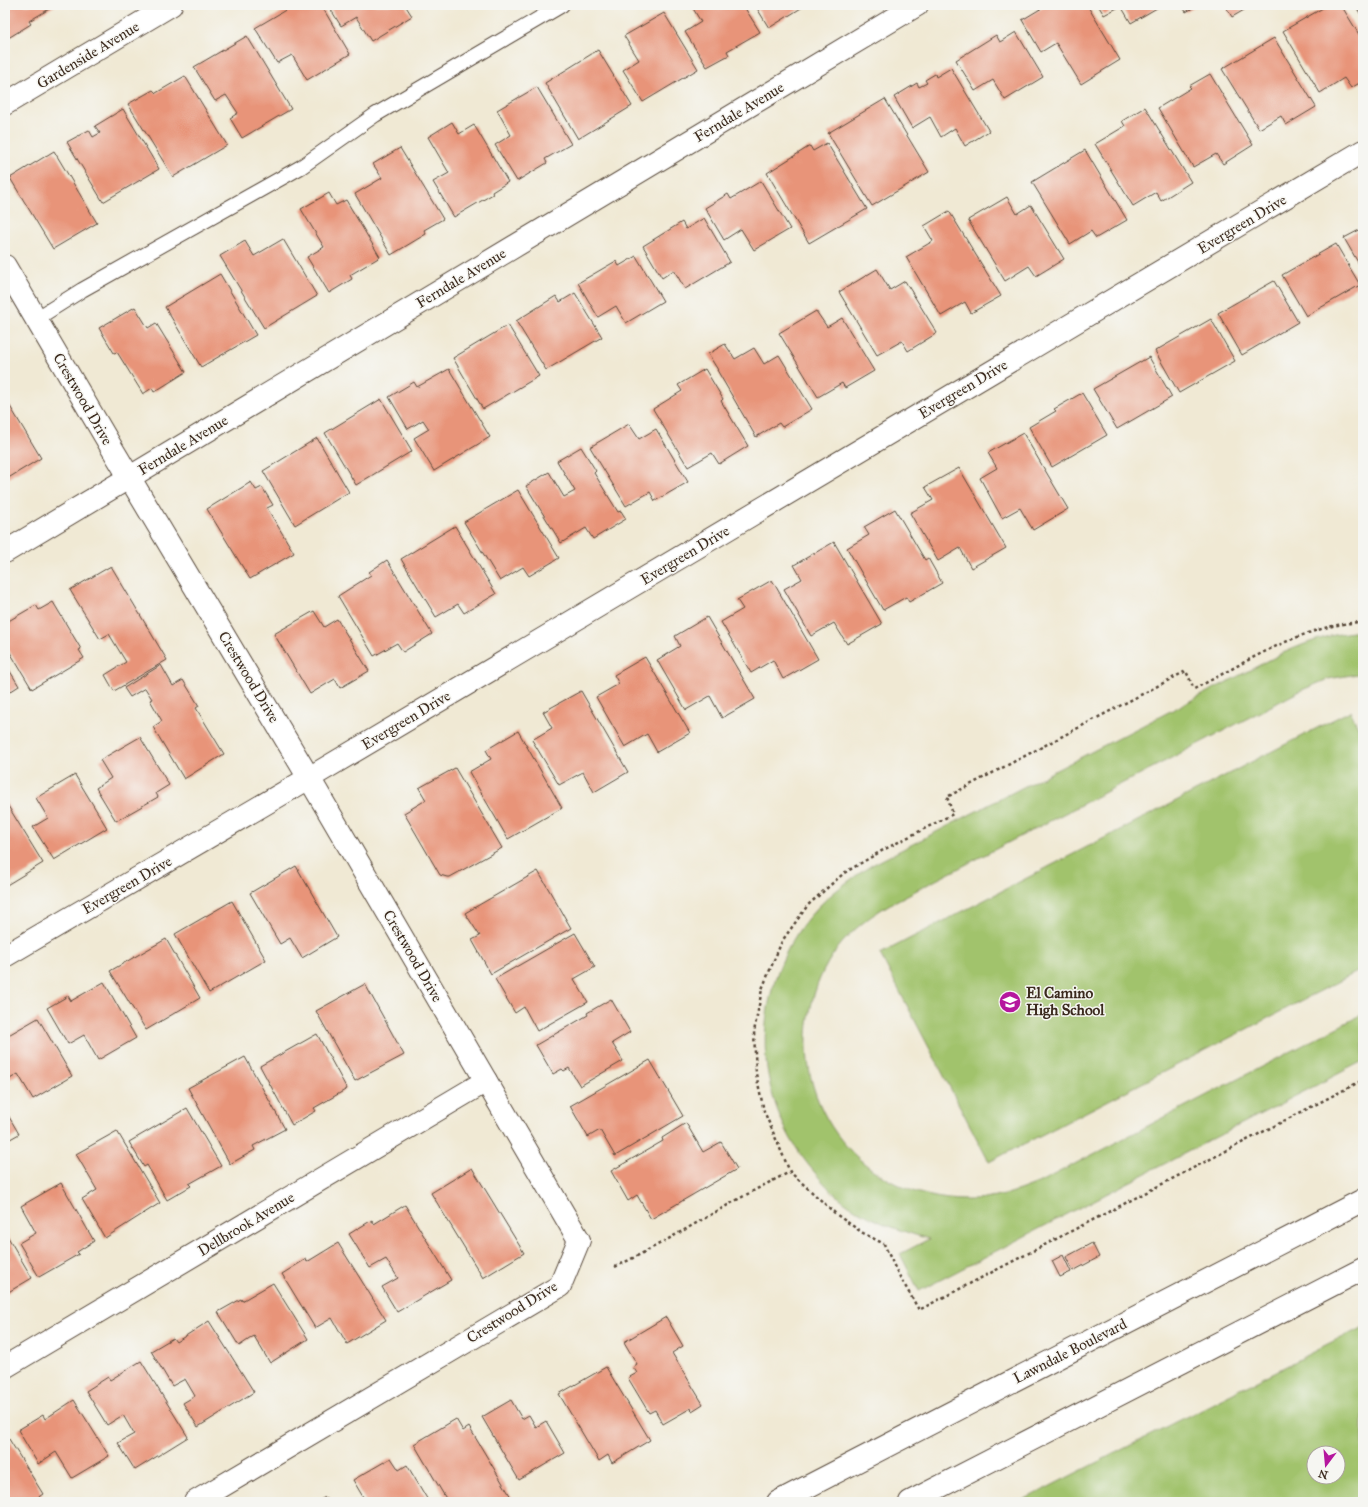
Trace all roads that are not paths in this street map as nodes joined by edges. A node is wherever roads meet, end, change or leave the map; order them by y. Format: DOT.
graph roads {
  1 [pos="172,5"];
  2 [pos="562,5"];
  3 [pos="917,5"];
  4 [pos="5,104"];
  5 [pos="1363,151"];
  6 [pos="5,266"];
  7 [pos="36,320"];
  8 [pos="129,478"];
  9 [pos="5,552"];
  10 [pos="309,778"];
  11 [pos="5,956"];
  12 [pos="486,1081"];
  13 [pos="1363,1200"];
  14 [pos="1363,1268"];
  15 [pos="5,1367"];
  16 [pos="195,1502"];
  17 [pos="778,1502"];
  18 [pos="910,1502"];
  1 -- 4 [label="street, Gardenside Avenue"];
  2 -- 7 [label="lane"];
  3 -- 8 [label="street, Ferndale Avenue"];
  5 -- 10 [label="street, Evergreen Drive"];
  6 -- 7 [label="street, Crestwood Drive"];
  7 -- 8 [label="street, Crestwood Drive"];
  8 -- 9 [label="street, Ferndale Avenue"];
  8 -- 10 [label="street, Crestwood Drive"];
  10 -- 11 [label="street, Evergreen Drive"];
  10 -- 12 [label="street, Crestwood Drive"];
  12 -- 15 [label="street, Dellbrook Avenue"];
  12 -- 16 [label="street, Crestwood Drive"];
  13 -- 17 [label="street, Lawndale Boulevard"];
  14 -- 18 [label="street"];
}
